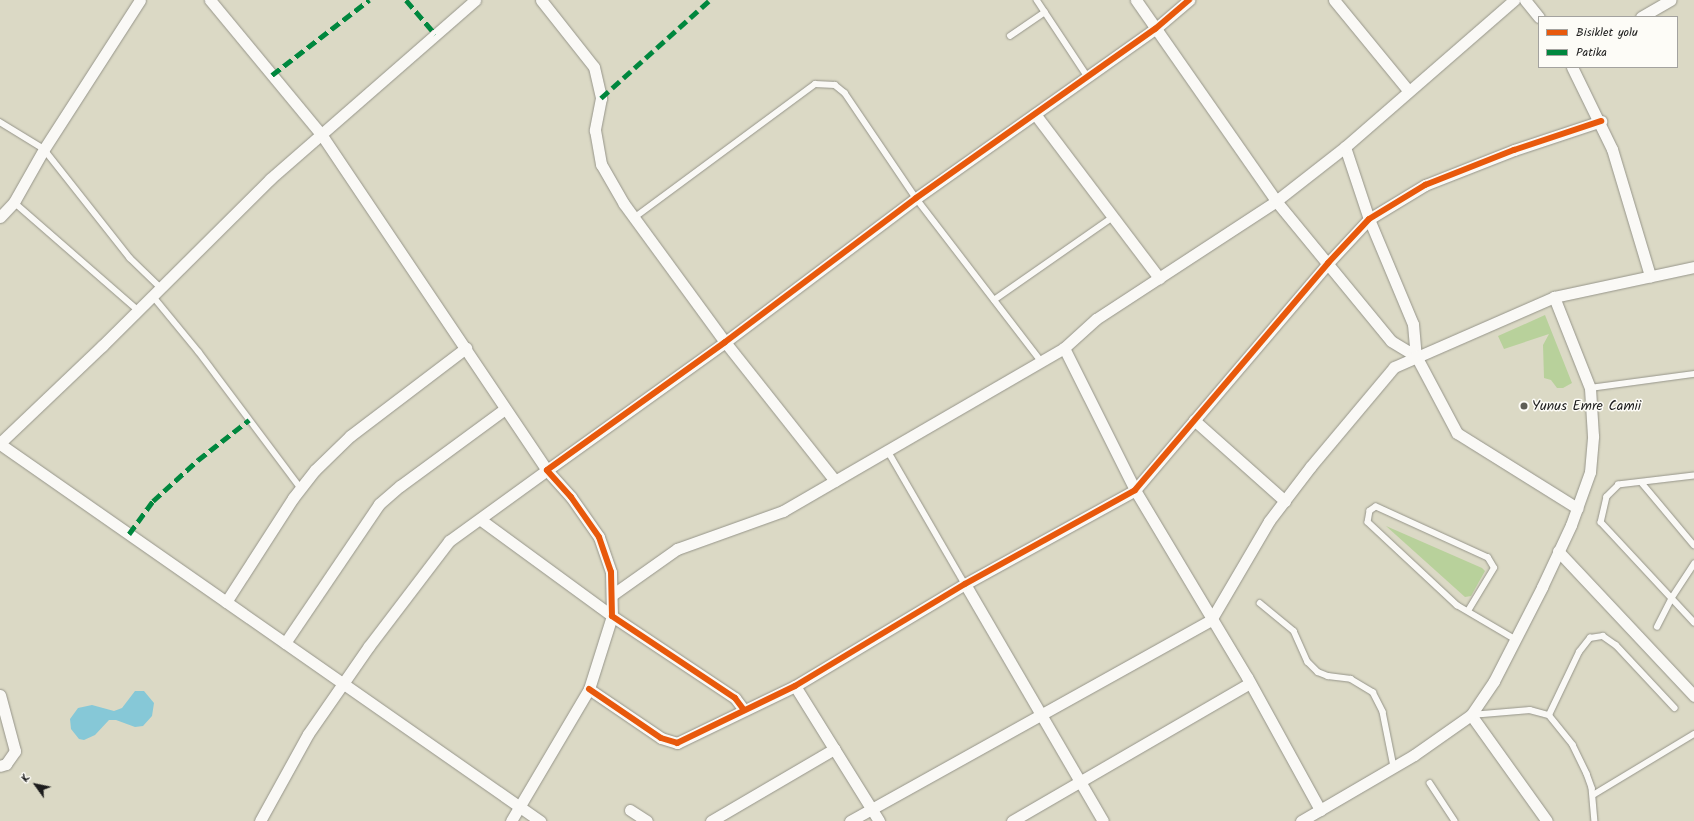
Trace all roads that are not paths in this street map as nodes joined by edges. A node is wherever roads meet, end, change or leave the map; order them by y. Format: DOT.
graph roads {
  1 [pos="140,0"];
  2 [pos="210,0"];
  3 [pos="475,0"];
  4 [pos="541,0"];
  5 [pos="1037,0"];
  6 [pos="1136,0"];
  7 [pos="1189,0"];
  8 [pos="1334,0"];
  9 [pos="1514,0"];
  10 [pos="1525,0"];
  11 [pos="1671,0"];
  12 [pos="1045,12"];
  13 [pos="1538,16"];
  14 [pos="1642,16"];
  15 [pos="1155,29"];
  16 [pos="1010,36"];
  17 [pos="1573,68"];
  18 [pos="1088,77"];
  19 [pos="1408,90"];
  20 [pos="1035,114"];
  21 [pos="1601,121"];
  22 [pos="0,122"];
  23 [pos="321,134"];
  24 [pos="1345,147"];
  25 [pos="44,149"];
  26 [pos="916,198"];
  27 [pos="14,202"];
  28 [pos="1276,202"];
  29 [pos="0,217"];
  30 [pos="1113,217"];
  31 [pos="634,218"];
  32 [pos="1369,219"];
  33 [pos="1328,262"];
  34 [pos="1694,267"];
  35 [pos="1650,276"];
  36 [pos="1159,278"];
  37 [pos="157,292"];
  38 [pos="1554,297"];
  39 [pos="994,300"];
  40 [pos="138,310"];
  41 [pos="725,342"];
  42 [pos="466,348"];
  43 [pos="1064,348"];
  44 [pos="1416,356"];
  45 [pos="1041,362"];
  46 [pos="1694,374"];
  47 [pos="1590,388"];
  48 [pos="505,409"];
  49 [pos="1194,420"];
  50 [pos="0,443"];
  51 [pos="888,451"];
  52 [pos="547,470"];
  53 [pos="1694,476"];
  54 [pos="835,481"];
  55 [pos="1642,483"];
  56 [pos="300,487"];
  57 [pos="1136,490"];
  58 [pos="1285,500"];
  59 [pos="1577,508"];
  60 [pos="481,520"];
  61 [pos="1694,545"];
  62 [pos="1558,551"];
  63 [pos="1694,564"];
  64 [pos="965,584"];
  65 [pos="612,595"];
  66 [pos="1671,599"];
  67 [pos="226,602"];
  68 [pos="1260,603"];
  69 [pos="1468,611"];
  70 [pos="612,616"];
  71 [pos="1211,620"];
  72 [pos="1694,622"];
  73 [pos="1657,627"];
  74 [pos="1515,639"];
  75 [pos="285,643"];
  76 [pos="343,682"];
  77 [pos="1250,683"];
  78 [pos="795,686"];
  79 [pos="590,689"];
  80 [pos="0,695"];
  81 [pos="1694,696"];
  82 [pos="1675,708"];
  83 [pos="744,710"];
  84 [pos="1040,714"];
  85 [pos="1471,715"];
  86 [pos="1549,715"];
  87 [pos="1694,734"];
  88 [pos="834,749"];
  89 [pos="0,766"];
  90 [pos="1394,766"];
  91 [pos="1082,782"];
  92 [pos="1430,783"];
  93 [pos="1593,795"];
  94 [pos="520,808"];
  95 [pos="872,809"];
  96 [pos="630,810"];
  97 [pos="1320,810"];
  98 [pos="260,821"];
  99 [pos="511,821"];
  100 [pos="540,821"];
  101 [pos="647,821"];
  102 [pos="712,821"];
  103 [pos="850,821"];
  104 [pos="879,821"];
  105 [pos="1012,821"];
  106 [pos="1103,821"];
  107 [pos="1301,821"];
  108 [pos="1455,821"];
  109 [pos="1547,821"];
  110 [pos="1595,821"];
  1 -- 25 [label="street"];
  2 -- 23 [label="street"];
  3 -- 23 [label="street"];
  4 -- 31 [label="street"];
  5 -- 12 [label="lane"];
  6 -- 15 [label="street"];
  7 -- 15 [label="street"];
  8 -- 19 [label="street"];
  9 -- 19 [label="street"];
  10 -- 13 [label="street"];
  11 -- 14 [label="street"];
  12 -- 16 [label="lane"];
  12 -- 18 [label="lane"];
  15 -- 18 [label="street"];
  15 -- 28 [label="street"];
  17 -- 21 [label="street"];
  18 -- 20 [label="street"];
  19 -- 24 [label="street"];
  20 -- 26 [label="street"];
  20 -- 30 [label="street"];
  21 -- 32 [label="street"];
  21 -- 35 [label="street"];
  22 -- 25 [label="lane"];
  23 -- 37 [label="street"];
  23 -- 42 [label="street"];
  24 -- 28 [label="street"];
  24 -- 32 [label="street"];
  25 -- 27 [label="street"];
  25 -- 37 [label="lane"];
  26 -- 31 [label="lane"];
  26 -- 39 [label="lane"];
  26 -- 41 [label="street"];
  27 -- 29 [label="street"];
  27 -- 40 [label="lane"];
  28 -- 33 [label="street"];
  28 -- 36 [label="street"];
  30 -- 36 [label="street"];
  30 -- 39 [label="lane"];
  31 -- 41 [label="street"];
  32 -- 33 [label="street"];
  32 -- 44 [label="street"];
  33 -- 44 [label="street"];
  33 -- 49 [label="street"];
  34 -- 35 [label="street"];
  35 -- 38 [label="street"];
  36 -- 43 [label="street"];
  37 -- 40 [label="street"];
  37 -- 56 [label="lane"];
  38 -- 44 [label="street"];
  38 -- 47 [label="street"];
  39 -- 45 [label="lane"];
  40 -- 50 [label="street"];
  41 -- 52 [label="street"];
  41 -- 54 [label="street"];
  42 -- 48 [label="street"];
  42 -- 56 [label="street"];
  43 -- 45 [label="street"];
  43 -- 57 [label="street"];
  44 -- 58 [label="street"];
  44 -- 59 [label="street"];
  45 -- 51 [label="street"];
  46 -- 47 [label="lane"];
  47 -- 59 [label="street"];
  48 -- 52 [label="street"];
  48 -- 75 [label="street"];
  49 -- 57 [label="street"];
  49 -- 58 [label="street"];
  50 -- 67 [label="street"];
  51 -- 54 [label="street"];
  51 -- 64 [label="lane"];
  52 -- 60 [label="street"];
  52 -- 65 [label="street"];
  53 -- 55 [label="lane"];
  54 -- 65 [label="street"];
  55 -- 61 [label="lane"];
  55 -- 66 [label="lane"];
  56 -- 67 [label="street"];
  57 -- 64 [label="street"];
  57 -- 71 [label="street"];
  58 -- 71 [label="street"];
  59 -- 62 [label="street"];
  60 -- 70 [label="street"];
  60 -- 76 [label="street"];
  62 -- 74 [label="street"];
  62 -- 81 [label="street"];
  63 -- 66 [label="lane"];
  64 -- 78 [label="street"];
  64 -- 84 [label="street"];
  65 -- 70 [label="street"];
  66 -- 72 [label="lane"];
  66 -- 73 [label="lane"];
  67 -- 75 [label="street"];
  68 -- 90 [label="lane"];
  69 -- 69 [label="lane"];
  69 -- 74 [label="lane"];
  70 -- 79 [label="street"];
  70 -- 83 [label="street"];
  71 -- 77 [label="street"];
  71 -- 84 [label="street"];
  74 -- 85 [label="street"];
  75 -- 76 [label="street"];
  76 -- 94 [label="street"];
  76 -- 98 [label="street"];
  77 -- 91 [label="street"];
  77 -- 97 [label="street"];
  78 -- 83 [label="street"];
  78 -- 88 [label="street"];
  79 -- 83 [label="street"];
  79 -- 94 [label="street"];
  80 -- 89 [label="street"];
  82 -- 86 [label="lane"];
  84 -- 91 [label="street"];
  84 -- 95 [label="street"];
  85 -- 86 [label="lane"];
  85 -- 90 [label="street"];
  85 -- 109 [label="street"];
  86 -- 93 [label="lane"];
  87 -- 93 [label="lane"];
  88 -- 95 [label="street"];
  88 -- 102 [label="street"];
  90 -- 97 [label="street"];
  91 -- 105 [label="street"];
  91 -- 106 [label="street"];
  92 -- 108 [label="lane"];
  93 -- 110 [label="lane"];
  94 -- 99 [label="street"];
  94 -- 100 [label="street"];
  95 -- 103 [label="street"];
  95 -- 104 [label="street"];
  96 -- 101 [label="street"];
  97 -- 107 [label="street"];
}
